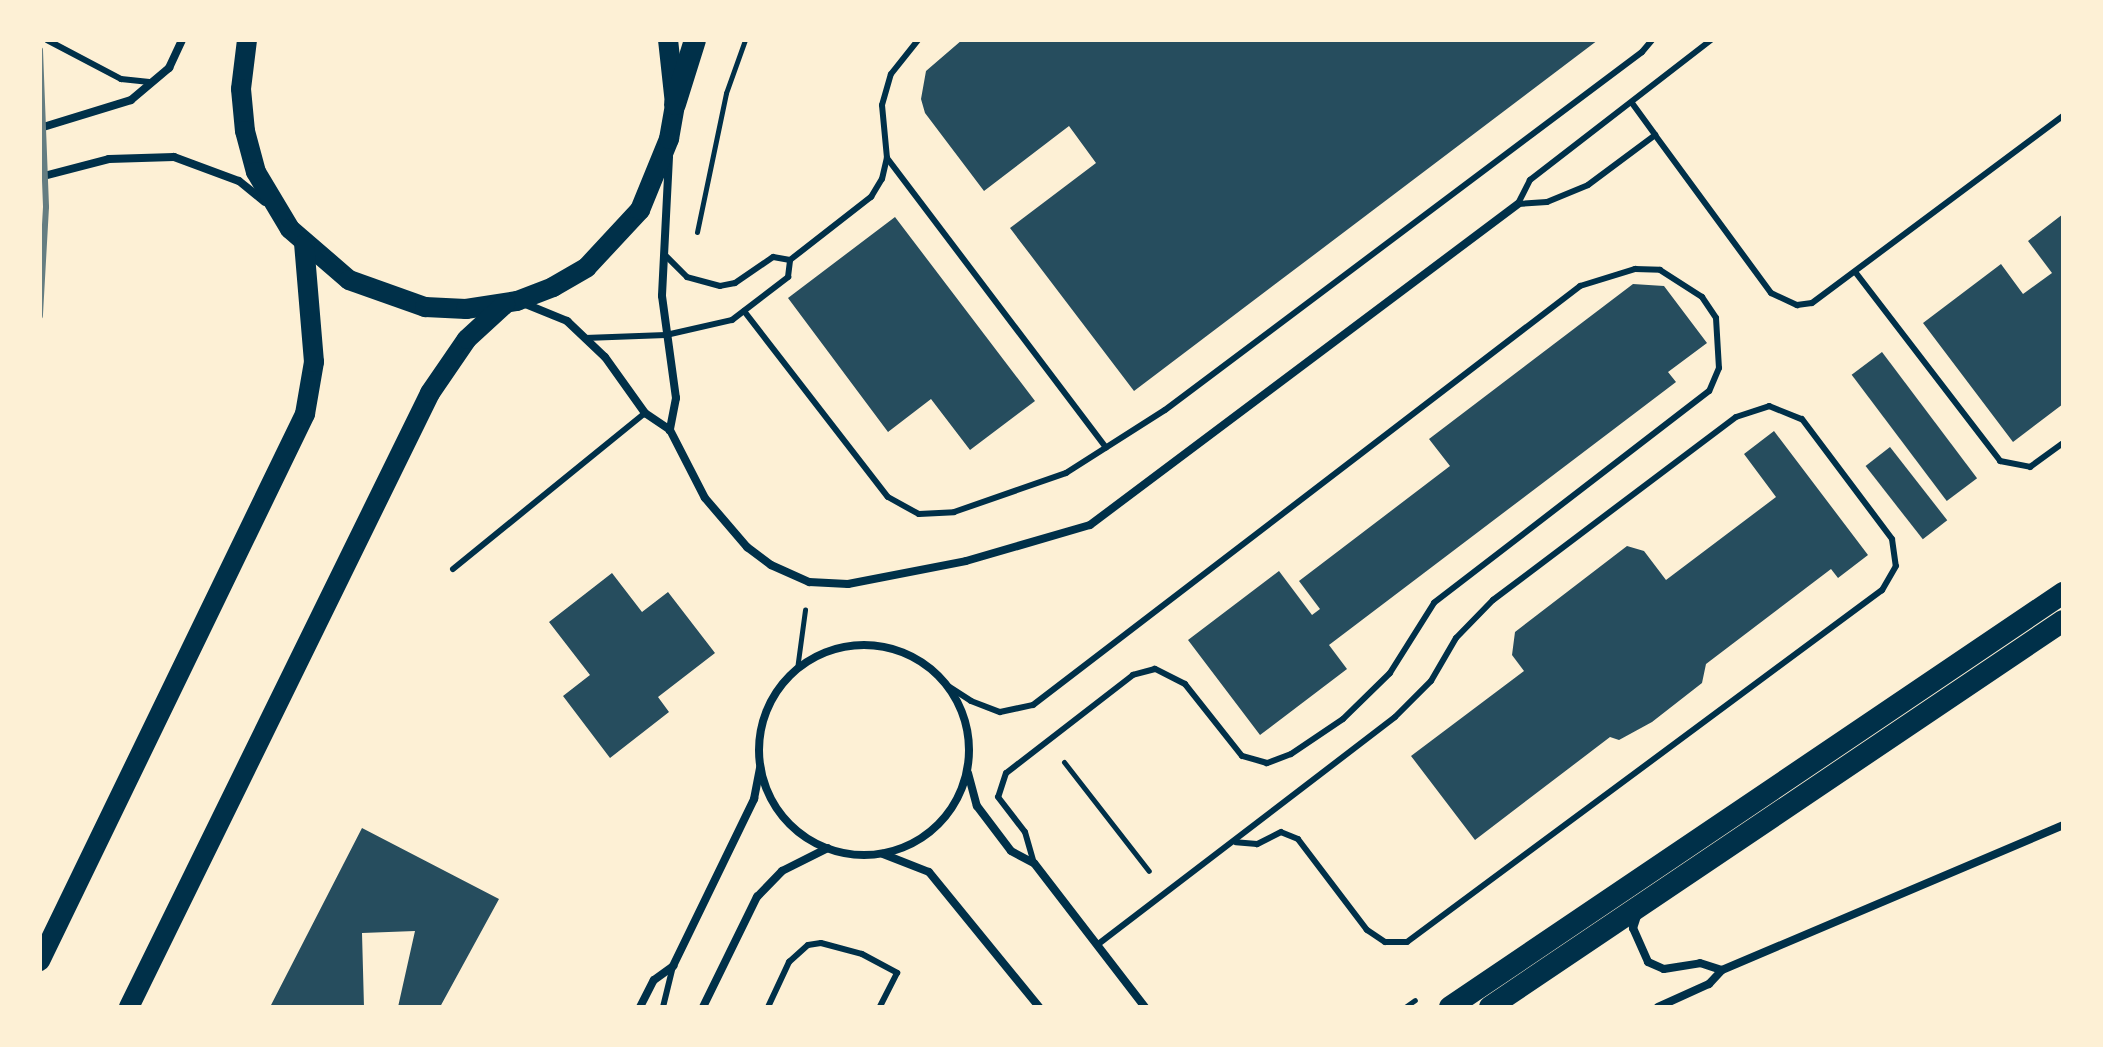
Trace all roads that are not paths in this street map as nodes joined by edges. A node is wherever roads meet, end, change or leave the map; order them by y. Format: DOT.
graph roads {
  1 [pos="47,40"];
  2 [pos="182,40"];
  3 [pos="247,40"];
  4 [pos="668,40"];
  5 [pos="695,40"];
  6 [pos="918,40"];
  7 [pos="1652,40"];
  8 [pos="1711,40"];
  9 [pos="155,82"];
  10 [pos="1632,103"];
  11 [pos="675,104"];
  12 [pos="2063,116"];
  13 [pos="40,128"];
  14 [pos="1655,135"];
  15 [pos="669,139"];
  16 [pos="887,158"];
  17 [pos="40,177"];
  18 [pos="1518,204"];
  19 [pos="276,210"];
  20 [pos="304,244"];
  21 [pos="665,255"];
  22 [pos="790,260"];
  23 [pos="1856,273"];
  24 [pos="511,302"];
  25 [pos="744,311"];
  26 [pos="666,335"];
  27 [pos="585,338"];
  28 [pos="645,413"];
  29 [pos="670,430"];
  30 [pos="2063,443"];
  31 [pos="1106,448"];
  32 [pos="453,569"];
  33 [pos="2063,593"];
  34 [pos="2063,621"];
  35 [pos="945,684"];
  36 [pos="760,767"];
  37 [pos="967,771"];
  38 [pos="2063,825"];
  39 [pos="1236,842"];
  40 [pos="828,848"];
  41 [pos="882,854"];
  42 [pos="1034,863"];
  43 [pos="1640,907"];
  44 [pos="1097,945"];
  45 [pos="40,961"];
  46 [pos="673,966"];
  47 [pos="1722,970"];
  48 [pos="129,1007"];
  49 [pos="640,1007"];
  50 [pos="663,1007"];
  51 [pos="703,1007"];
  52 [pos="768,1007"];
  53 [pos="880,1007"];
  54 [pos="1039,1007"];
  55 [pos="1145,1007"];
  56 [pos="1450,1007"];
  57 [pos="1490,1007"];
  58 [pos="1658,1007"];
  1 -- 9 [label="lane"];
  2 -- 9 [label="street"];
  3 -- 19 [label="main road"];
  4 -- 11 [label="main road"];
  5 -- 11 [label="highway"];
  6 -- 16 [label="lane"];
  7 -- 31 [label="lane"];
  8 -- 10 [label="lane"];
  9 -- 13 [label="street"];
  10 -- 14 [label="lane"];
  10 -- 18 [label="lane"];
  11 -- 15 [label="main road"];
  12 -- 23 [label="lane"];
  14 -- 18 [label="lane"];
  14 -- 23 [label="lane"];
  15 -- 21 [label="street"];
  15 -- 24 [label="main road"];
  16 -- 22 [label="lane"];
  16 -- 31 [label="lane"];
  17 -- 19 [label="street"];
  18 -- 29 [label="street"];
  19 -- 20 [label="main road"];
  20 -- 24 [label="main road"];
  20 -- 45 [label="main road"];
  21 -- 22 [label="lane"];
  21 -- 26 [label="street"];
  22 -- 25 [label="lane"];
  23 -- 30 [label="lane"];
  24 -- 27 [label="street"];
  24 -- 48 [label="main road"];
  25 -- 26 [label="lane"];
  25 -- 31 [label="lane"];
  26 -- 27 [label="lane"];
  26 -- 29 [label="street"];
  27 -- 28 [label="street"];
  28 -- 29 [label="street"];
  28 -- 32 [label="lane"];
  33 -- 56 [label="highway"];
  34 -- 43 [label="highway"];
  35 -- 36 [label="street"];
  35 -- 37 [label="street"];
  35 -- 42 [label="lane"];
  36 -- 40 [label="street"];
  36 -- 46 [label="street"];
  37 -- 41 [label="street"];
  37 -- 42 [label="street"];
  38 -- 47 [label="street"];
  39 -- 39 [label="lane"];
  39 -- 44 [label="lane"];
  40 -- 41 [label="street"];
  40 -- 51 [label="street"];
  41 -- 54 [label="street"];
  42 -- 44 [label="street"];
  43 -- 47 [label="street"];
  43 -- 57 [label="highway"];
  44 -- 55 [label="street"];
  46 -- 49 [label="street"];
  46 -- 50 [label="lane"];
  47 -- 58 [label="street"];
  52 -- 53 [label="lane"];
}
